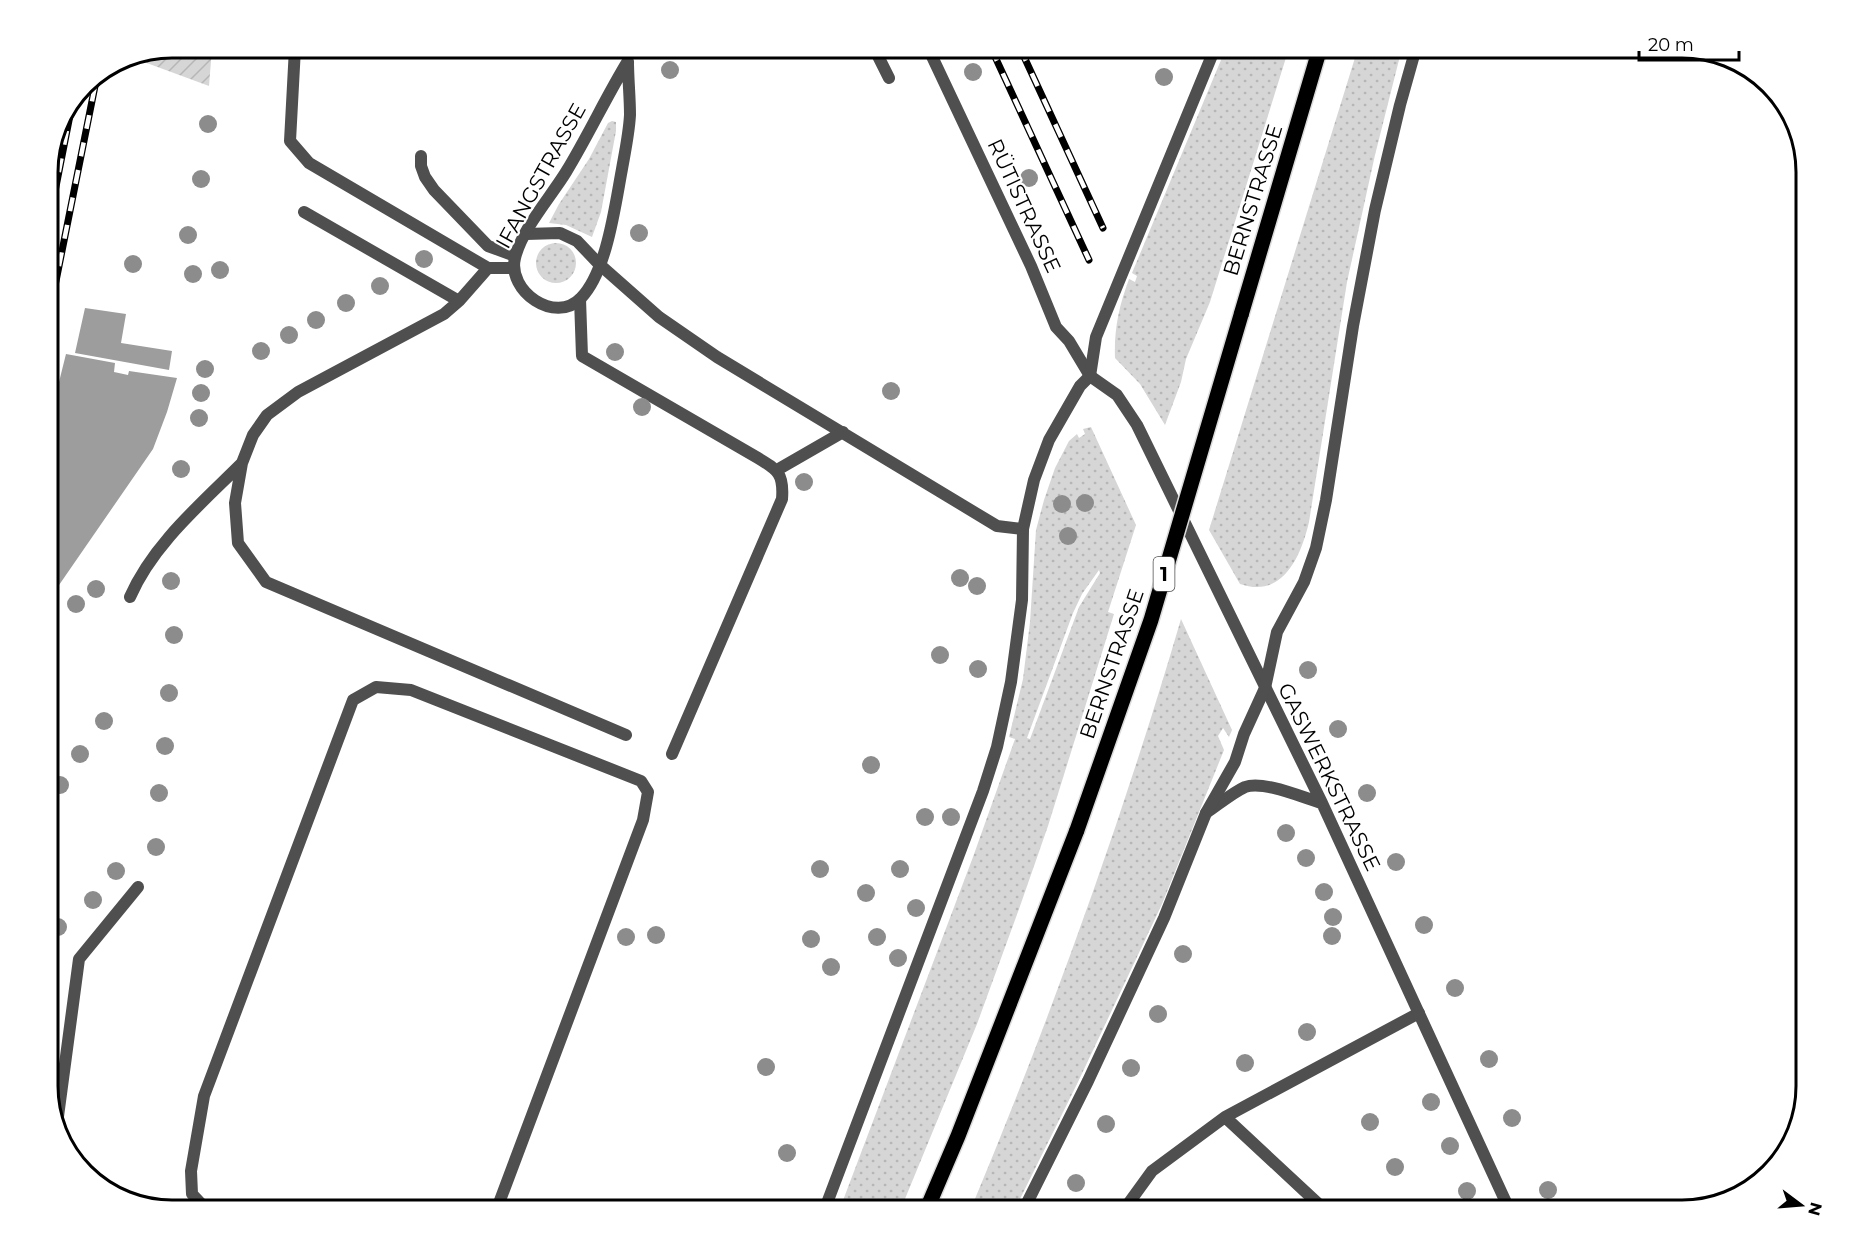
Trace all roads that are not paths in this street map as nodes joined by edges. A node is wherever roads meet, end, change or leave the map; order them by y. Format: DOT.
graph roads {
  1 [pos="933,58"];
  2 [pos="1211,58"];
  3 [pos="1317,58"];
  4 [pos="1413,58"];
  5 [pos="294,59"];
  6 [pos="626,59"];
  7 [pos="629,59"];
  8 [pos="879,59"];
  9 [pos="889,78"];
  10 [pos="421,156"];
  11 [pos="304,212"];
  12 [pos="526,234"];
  13 [pos="514,262"];
  14 [pos="599,264"];
  15 [pos="488,268"];
  16 [pos="580,299"];
  17 [pos="459,301"];
  18 [pos="1090,376"];
  19 [pos="843,432"];
  20 [pos="242,463"];
  21 [pos="777,470"];
  22 [pos="1023,528"];
  23 [pos="130,597"];
  24 [pos="1264,688"];
  25 [pos="626,735"];
  26 [pos="672,754"];
  27 [pos="1322,803"];
  28 [pos="1206,813"];
  29 [pos="138,887"];
  30 [pos="1419,1013"];
  31 [pos="60,1102"];
  32 [pos="1225,1117"];
  33 [pos="198,1200"];
  34 [pos="500,1200"];
  35 [pos="828,1200"];
  36 [pos="931,1200"];
  37 [pos="1028,1200"];
  38 [pos="1131,1200"];
  39 [pos="1314,1200"];
  40 [pos="1505,1200"];
  1 -- 18 [label="street, RÜTISTRASSE"];
  2 -- 18 [label="street"];
  3 -- 36 [label="main road, BERNSTRASSE / 1, bridge"];
  4 -- 24 [label="street"];
  5 -- 15 [label="street"];
  6 -- 12 [label="street, IFANGSTRASSE"];
  7 -- 14 [label="street, IFANGSTRASSE"];
  8 -- 9 [label="street"];
  10 -- 13 [label="street"];
  11 -- 17 [label="street"];
  12 -- 13 [label="street, IFANGSTRASSE"];
  12 -- 14 [label="street"];
  13 -- 15 [label="street"];
  13 -- 16 [label="street, IFANGSTRASSE"];
  14 -- 16 [label="street, IFANGSTRASSE"];
  14 -- 19 [label="street"];
  15 -- 17 [label="street"];
  16 -- 21 [label="street"];
  17 -- 20 [label="street"];
  18 -- 22 [label="street"];
  18 -- 24 [label="street, GASWERKSTRASSE"];
  19 -- 21 [label="street"];
  19 -- 22 [label="street"];
  20 -- 23 [label="street"];
  20 -- 25 [label="street"];
  21 -- 26 [label="street"];
  22 -- 35 [label="street"];
  24 -- 27 [label="street, GASWERKSTRASSE"];
  24 -- 28 [label="street"];
  27 -- 28 [label="street"];
  27 -- 30 [label="street, GASWERKSTRASSE"];
  28 -- 37 [label="street"];
  29 -- 31 [label="street"];
  30 -- 32 [label="street"];
  30 -- 40 [label="street, GASWERKSTRASSE"];
  32 -- 38 [label="street"];
  32 -- 39 [label="street"];
  33 -- 34 [label="street"];
}
